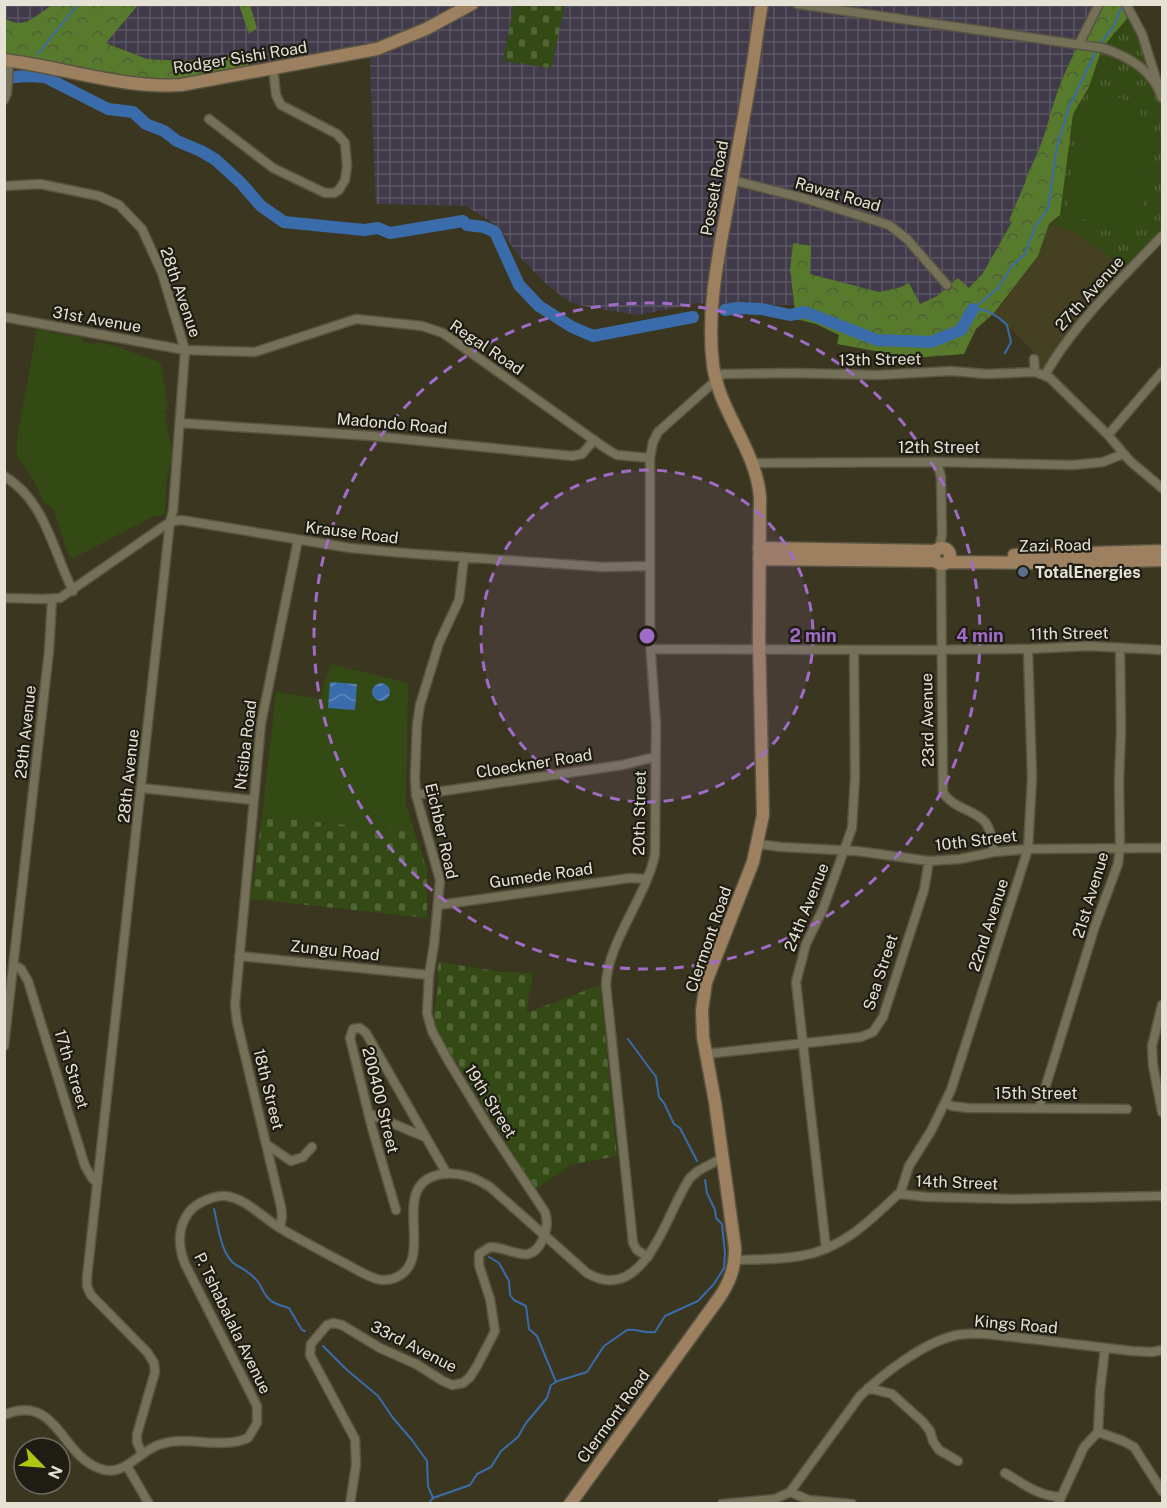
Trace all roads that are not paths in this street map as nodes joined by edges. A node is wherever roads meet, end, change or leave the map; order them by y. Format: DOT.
graph roads {
  1 [pos="472,4"];
  2 [pos="762,4"];
  3 [pos="797,4"];
  4 [pos="1099,4"];
  5 [pos="1127,6"];
  6 [pos="1079,44"];
  7 [pos="7,63"];
  8 [pos="273,68"];
  9 [pos="1159,89"];
  10 [pos="6,97"];
  11 [pos="1162,98"];
  12 [pos="209,119"];
  13 [pos="732,180"];
  14 [pos="4,186"];
  15 [pos="1162,236"];
  16 [pos="947,285"];
  17 [pos="4,317"];
  18 [pos="185,350"];
  19 [pos="1034,359"];
  20 [pos="1035,372"];
  21 [pos="1162,372"];
  22 [pos="1045,375"];
  23 [pos="716,379"];
  24 [pos="180,423"];
  25 [pos="1108,435"];
  26 [pos="594,440"];
  27 [pos="1123,454"];
  28 [pos="650,458"];
  29 [pos="937,462"];
  30 [pos="753,463"];
  31 [pos="4,476"];
  32 [pos="1162,488"];
  33 [pos="170,522"];
  34 [pos="298,540"];
  35 [pos="1162,551"];
  36 [pos="759,553"];
  37 [pos="942,555"];
  38 [pos="464,557"];
  39 [pos="1162,560"];
  40 [pos="650,566"];
  41 [pos="73,591"];
  42 [pos="4,598"];
  43 [pos="52,599"];
  44 [pos="1120,648"];
  45 [pos="652,649"];
  46 [pos="760,649"];
  47 [pos="1028,649"];
  48 [pos="854,650"];
  49 [pos="940,650"];
  50 [pos="1162,650"];
  51 [pos="655,757"];
  52 [pos="141,788"];
  53 [pos="416,795"];
  54 [pos="253,800"];
  55 [pos="758,844"];
  56 [pos="1120,848"];
  57 [pos="1162,848"];
  58 [pos="1028,849"];
  59 [pos="845,850"];
  60 [pos="994,852"];
  61 [pos="929,861"];
  62 [pos="647,879"];
  63 [pos="439,905"];
  64 [pos="239,956"];
  65 [pos="14,965"];
  66 [pos="429,975"];
  67 [pos="1162,1005"];
  68 [pos="803,1043"];
  69 [pos="4,1046"];
  70 [pos="706,1053"];
  71 [pos="946,1103"];
  72 [pos="1039,1108"];
  73 [pos="1127,1109"];
  74 [pos="1162,1112"];
  75 [pos="370,1114"];
  76 [pos="425,1137"];
  77 [pos="266,1144"];
  78 [pos="312,1147"];
  79 [pos="722,1158"];
  80 [pos="447,1174"];
  81 [pos="97,1183"];
  82 [pos="900,1194"];
  83 [pos="1162,1196"];
  84 [pos="396,1210"];
  85 [pos="280,1228"];
  86 [pos="545,1235"];
  87 [pos="826,1248"];
  88 [pos="648,1257"];
  89 [pos="735,1260"];
  90 [pos="1105,1348"];
  91 [pos="1162,1350"];
  92 [pos="868,1388"];
  93 [pos="4,1415"];
  94 [pos="1098,1432"];
  95 [pos="142,1454"];
  96 [pos="958,1461"];
  97 [pos="127,1466"];
  98 [pos="1005,1473"];
  99 [pos="1162,1491"];
  100 [pos="790,1492"];
  101 [pos="1059,1500"];
  102 [pos="149,1503"];
  103 [pos="350,1503"];
  104 [pos="570,1503"];
  105 [pos="722,1503"];
  106 [pos="852,1503"];
  1 -- 8 [label="street, Rodger Sishi Road"];
  2 -- 13 [label="street, Posselt Road"];
  3 -- 6 [label="street"];
  4 -- 6 [label="street"];
  5 -- 9 [label="street"];
  6 -- 9 [label="street"];
  7 -- 8 [label="street, Rodger Sishi Road"];
  7 -- 10 [label="street"];
  8 -- 12 [label="street"];
  9 -- 11 [label="street"];
  13 -- 16 [label="street, Rawat Road"];
  13 -- 23 [label="street, Posselt Road"];
  14 -- 18 [label="street, 28th Avenue"];
  15 -- 22 [label="street, 27th Avenue"];
  17 -- 18 [label="street, 31st Avenue"];
  18 -- 24 [label="street, 28th Avenue"];
  18 -- 26 [label="street, Regal Road"];
  19 -- 20 [label="street"];
  20 -- 22 [label="street, 13th Street"];
  20 -- 23 [label="street, 13th Street"];
  21 -- 25 [label="street"];
  22 -- 25 [label="street"];
  23 -- 28 [label="street, 20th Street"];
  23 -- 30 [label="street, Clermont Road"];
  24 -- 26 [label="street, Madondo Road"];
  24 -- 33 [label="street, 28th Avenue"];
  25 -- 27 [label="street"];
  26 -- 28 [label="street, Regal Road"];
  27 -- 29 [label="street, 12th Street"];
  27 -- 32 [label="street"];
  28 -- 40 [label="street, 20th Street"];
  29 -- 30 [label="street, 12th Street"];
  29 -- 37 [label="street, 23rd Avenue"];
  30 -- 36 [label="street, Clermont Road"];
  31 -- 41 [label="street"];
  33 -- 34 [label="street, Krause Road"];
  33 -- 41 [label="street"];
  33 -- 52 [label="street, 28th Avenue"];
  34 -- 38 [label="street, Krause Road"];
  34 -- 54 [label="street, Ntsiba Road"];
  35 -- 37 [label="street, Zazi Road"];
  36 -- 37 [label="street, Zazi Road"];
  36 -- 46 [label="street, Clermont Road"];
  37 -- 39 [label="street, Zazi Road"];
  37 -- 49 [label="street, 23rd Avenue"];
  38 -- 40 [label="street, Krause Road"];
  38 -- 53 [label="street, Eichber Road"];
  40 -- 45 [label="street, 20th Street"];
  41 -- 43 [label="street"];
  42 -- 43 [label="street"];
  43 -- 65 [label="street, 29th Avenue"];
  44 -- 47 [label="street, 11th Street"];
  44 -- 50 [label="street, 11th Street"];
  44 -- 56 [label="street, 21st Avenue"];
  45 -- 46 [label="street, 11th Street"];
  45 -- 51 [label="street, 20th Street"];
  46 -- 48 [label="street, 11th Street"];
  46 -- 55 [label="street, Clermont Road"];
  47 -- 49 [label="street, 11th Street"];
  47 -- 58 [label="street, 22nd Avenue"];
  48 -- 49 [label="street, 11th Street"];
  48 -- 59 [label="street, 24th Avenue"];
  49 -- 60 [label="street, 23rd Avenue"];
  51 -- 53 [label="street, Cloeckner Road"];
  51 -- 62 [label="street, 20th Street"];
  52 -- 54 [label="street"];
  52 -- 81 [label="street, 28th Avenue"];
  53 -- 63 [label="street, Eichber Road"];
  54 -- 64 [label="street, Ntsiba Road"];
  55 -- 59 [label="street, 10th Street"];
  55 -- 70 [label="street, Clermont Road"];
  56 -- 57 [label="street, 10th Street"];
  56 -- 58 [label="street, 10th Street"];
  56 -- 72 [label="street, 21st Avenue"];
  58 -- 60 [label="street, 10th Street"];
  58 -- 71 [label="street, 22nd Avenue"];
  59 -- 61 [label="street, 10th Street"];
  59 -- 68 [label="street, 24th Avenue"];
  60 -- 61 [label="street, 10th Street"];
  61 -- 68 [label="street, Sea Street"];
  62 -- 63 [label="street, Gumede Road"];
  62 -- 88 [label="street, 20th Street"];
  63 -- 66 [label="street, Eichber Road"];
  64 -- 66 [label="street, Zungu Road"];
  64 -- 77 [label="street, 18th Street"];
  65 -- 69 [label="street, 29th Avenue"];
  65 -- 81 [label="street, 17th Street"];
  66 -- 86 [label="street, 19th Street"];
  67 -- 74 [label="street"];
  68 -- 70 [label="street, Sea Street"];
  68 -- 87 [label="street, 24th Avenue"];
  70 -- 79 [label="street, Clermont Road"];
  71 -- 72 [label="street, 15th Street"];
  71 -- 82 [label="street, 22nd Avenue"];
  72 -- 73 [label="street, 15th Street"];
  75 -- 76 [label="street"];
  75 -- 76 [label="street, 200400 Street"];
  75 -- 84 [label="street, 200400 Street"];
  76 -- 80 [label="street, 200400 Street"];
  77 -- 78 [label="street"];
  77 -- 85 [label="street, 18th Street"];
  79 -- 88 [label="street"];
  79 -- 89 [label="street, Clermont Road"];
  80 -- 85 [label="street, P. Tshabalala Avenue"];
  80 -- 86 [label="street"];
  81 -- 95 [label="street, 28th Avenue"];
  82 -- 83 [label="street, 14th Street"];
  82 -- 87 [label="street, 14th Street"];
  85 -- 95 [label="street, P. Tshabalala Avenue"];
  86 -- 88 [label="street"];
  86 -- 103 [label="street, 33rd Avenue"];
  87 -- 89 [label="street, 14th Street"];
  89 -- 104 [label="street, Clermont Road"];
  90 -- 91 [label="street, Kings Road"];
  90 -- 92 [label="street, Kings Road"];
  90 -- 94 [label="street"];
  92 -- 96 [label="street"];
  92 -- 100 [label="street, Kings Road"];
  93 -- 97 [label="street"];
  94 -- 99 [label="street"];
  94 -- 101 [label="street"];
  95 -- 97 [label="street, P. Tshabalala Avenue"];
  97 -- 102 [label="street"];
  98 -- 101 [label="street"];
  100 -- 105 [label="street"];
  100 -- 106 [label="street"];
}
